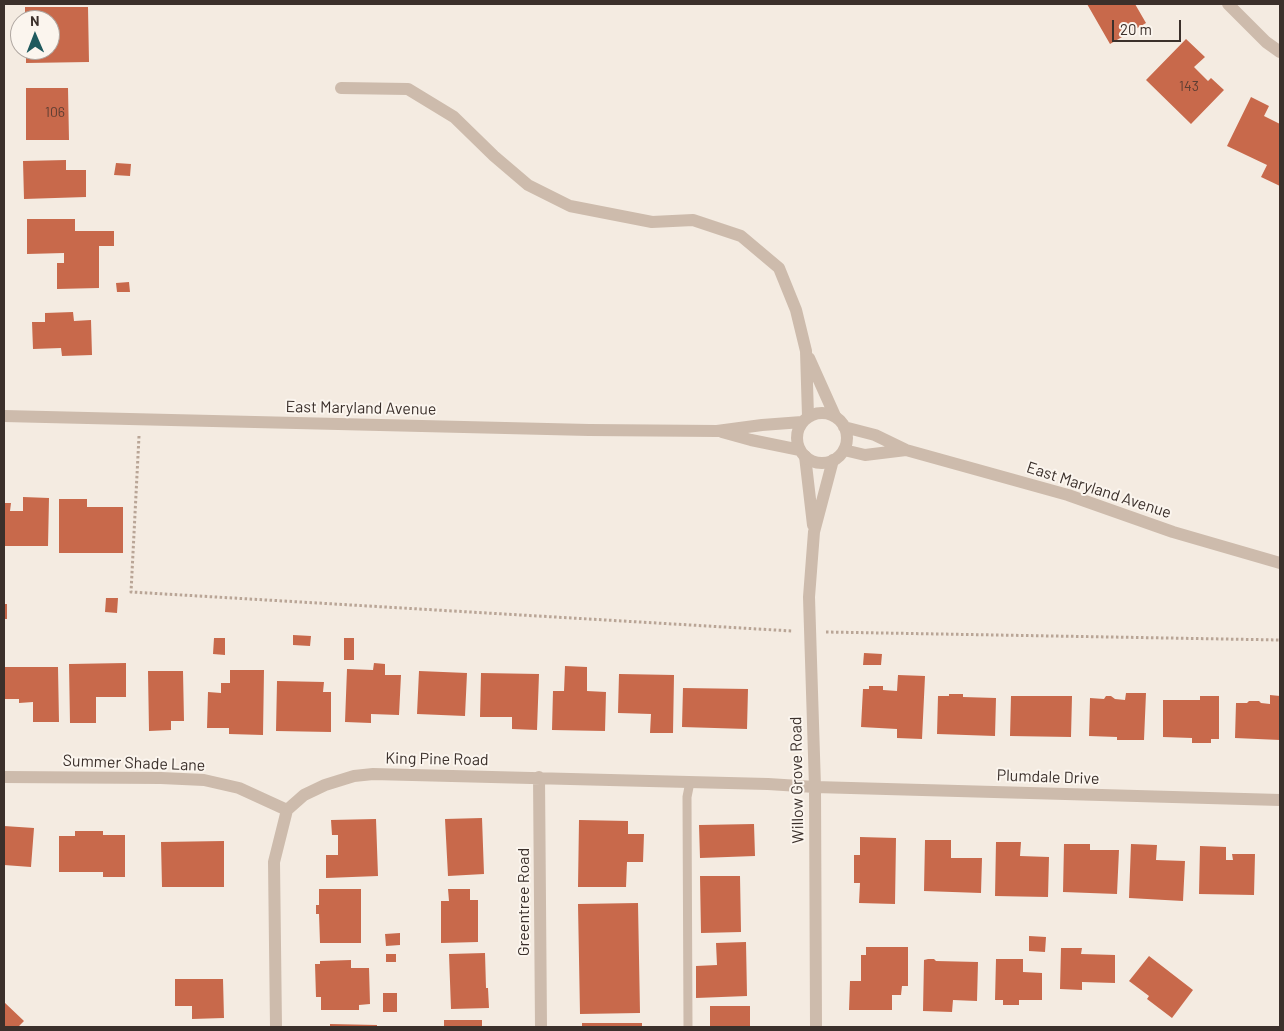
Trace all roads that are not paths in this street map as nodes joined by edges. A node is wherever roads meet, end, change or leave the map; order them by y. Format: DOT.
graph roads {
  1 [pos="1228,4"];
  2 [pos="1280,52"];
  3 [pos="341,88"];
  4 [pos="806,351"];
  5 [pos="4,416"];
  6 [pos="835,416"];
  7 [pos="805,419"];
  8 [pos="844,426"];
  9 [pos="717,431"];
  10 [pos="844,450"];
  11 [pos="906,450"];
  12 [pos="802,453"];
  13 [pos="834,460"];
  14 [pos="814,532"];
  15 [pos="1280,563"];
  16 [pos="4,777"];
  17 [pos="539,777"];
  18 [pos="690,782"];
  19 [pos="815,787"];
  20 [pos="1280,800"];
  21 [pos="287,810"];
  22 [pos="276,1027"];
  23 [pos="541,1027"];
  24 [pos="688,1027"];
  25 [pos="816,1027"];
  1 -- 2 [label="street"];
  3 -- 4 [label="street"];
  4 -- 6 [label="street"];
  4 -- 7 [label="street"];
  5 -- 9 [label="street, East Maryland Avenue"];
  6 -- 7 [label="street, East Maryland Avenue"];
  6 -- 8 [label="street"];
  7 -- 9 [label="street, East Maryland Avenue"];
  7 -- 12 [label="street"];
  8 -- 10 [label="street"];
  8 -- 11 [label="street, East Maryland Avenue"];
  9 -- 12 [label="street, East Maryland Avenue"];
  10 -- 11 [label="street, East Maryland Avenue"];
  10 -- 13 [label="street"];
  11 -- 15 [label="street, East Maryland Avenue"];
  12 -- 13 [label="street, East Maryland Avenue"];
  12 -- 14 [label="street, Willow Grove Road"];
  13 -- 14 [label="street, Willow Grove Road"];
  14 -- 19 [label="street, Willow Grove Road"];
  16 -- 21 [label="street, Summer Shade Lane"];
  17 -- 18 [label="street, King Pine Road"];
  17 -- 21 [label="street, King Pine Road"];
  17 -- 23 [label="street, Greentree Road"];
  18 -- 19 [label="street, King Pine Road"];
  18 -- 24 [label="lane"];
  19 -- 20 [label="street, Plumdale Drive"];
  19 -- 25 [label="street, Willow Grove Road"];
  21 -- 22 [label="street"];
}
